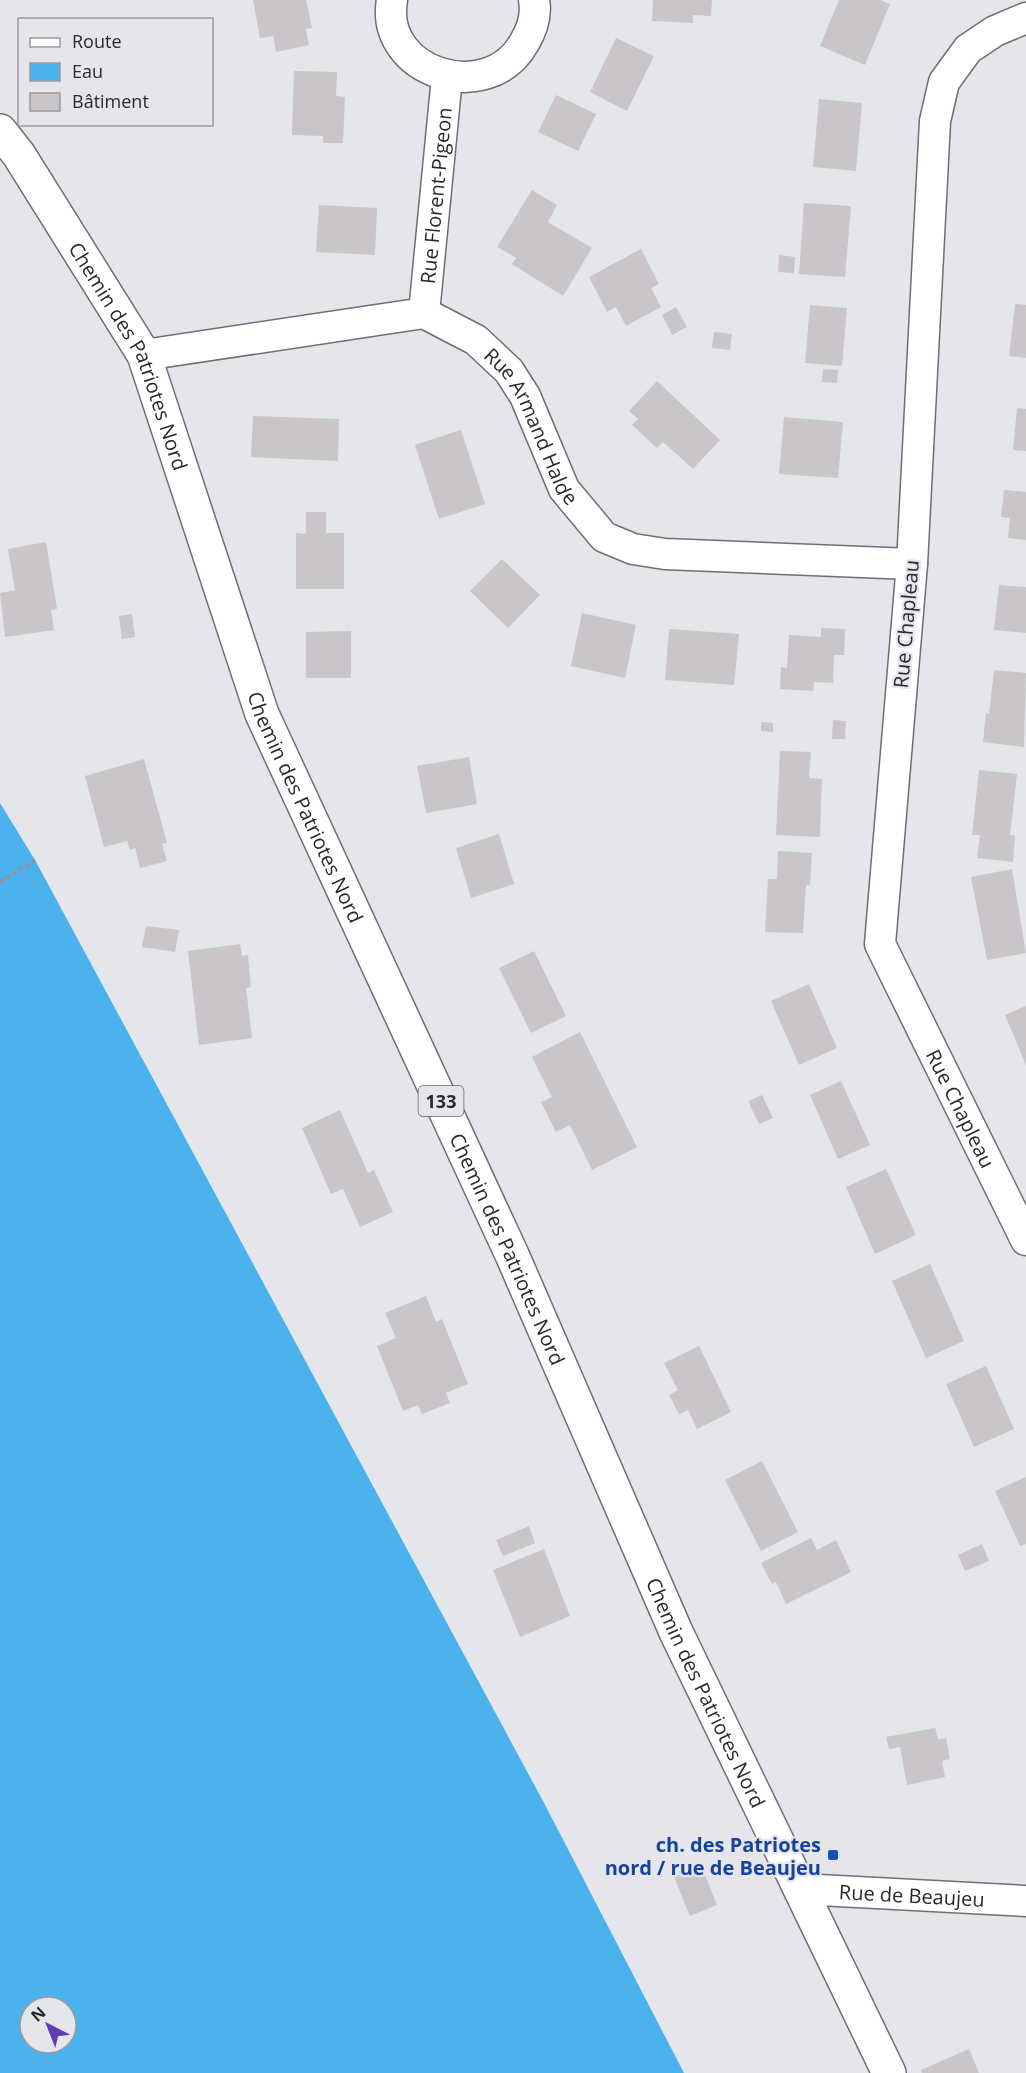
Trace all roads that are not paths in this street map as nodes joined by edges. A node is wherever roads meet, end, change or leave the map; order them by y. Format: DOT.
graph roads {
  1 [pos="392,0"];
  2 [pos="534,0"];
  3 [pos="1026,18"];
  4 [pos="447,77"];
  5 [pos="0,131"];
  6 [pos="423,313"];
  7 [pos="144,355"];
  8 [pos="912,564"];
  9 [pos="1026,1240"];
  10 [pos="800,1889"];
  11 [pos="1026,1901"];
  12 [pos="889,2073"];
  1 -- 4 [label="street"];
  2 -- 4 [label="street"];
  3 -- 8 [label="street, Rue Chapleau"];
  4 -- 6 [label="street, Rue Florent-Pigeon"];
  5 -- 7 [label="main road, Chemin des Patriotes Nord / 133"];
  6 -- 7 [label="street"];
  6 -- 8 [label="street, Rue Armand Halde"];
  7 -- 10 [label="main road, Chemin des Patriotes Nord / 133"];
  8 -- 9 [label="street, Rue Chapleau"];
  10 -- 11 [label="street, Rue de Beaujeu"];
  10 -- 12 [label="main road, Chemin des Patriotes Nord / 133"];
}
